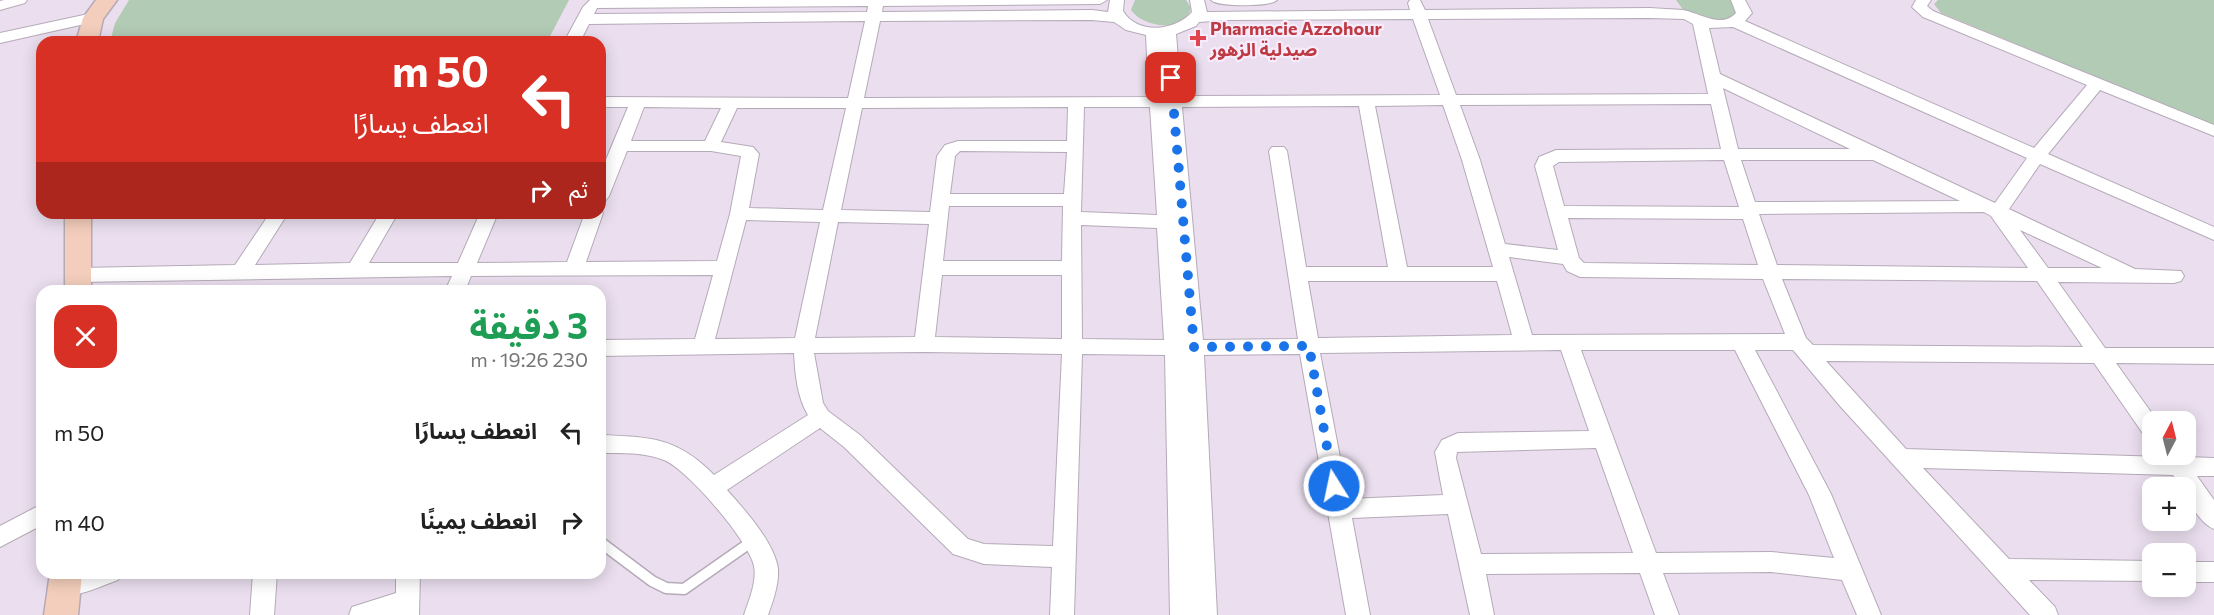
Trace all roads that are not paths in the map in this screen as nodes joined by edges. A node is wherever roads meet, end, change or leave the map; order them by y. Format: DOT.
graph roads {
  1 [pos="20,0"];
  2 [pos="107,0"];
  3 [pos="1100,0"];
  4 [pos="1117,0"];
  5 [pos="1197,0"];
  6 [pos="1218,0"];
  7 [pos="1270,0"];
  8 [pos="1672,0"];
  9 [pos="1738,0"];
  10 [pos="1924,0"];
  11 [pos="593,2"];
  12 [pos="0,6"];
  13 [pos="876,7"];
  14 [pos="1417,7"];
  15 [pos="93,18"];
  16 [pos="1118,18"];
  17 [pos="1197,18"];
  18 [pos="1692,18"];
  19 [pos="584,19"];
  20 [pos="1734,22"];
  21 [pos="1160,32"];
  22 [pos="88,36"];
  23 [pos="576,36"];
  24 [pos="0,38"];
  25 [pos="1713,77"];
  26 [pos="2097,84"];
  27 [pos="1717,99"];
  28 [pos="1366,100"];
  29 [pos="1076,101"];
  30 [pos="1165,101"];
  31 [pos="1451,101"];
  32 [pos="606,102"];
  33 [pos="638,102"];
  34 [pos="731,103"];
  35 [pos="855,103"];
  36 [pos="2214,130"];
  37 [pos="620,146"];
  38 [pos="711,146"];
  39 [pos="1076,147"];
  40 [pos="1278,151"];
  41 [pos="1874,154"];
  42 [pos="2037,156"];
  43 [pos="1731,157"];
  44 [pos="606,181"];
  45 [pos="940,209"];
  46 [pos="1072,209"];
  47 [pos="1992,209"];
  48 [pos="1748,210"];
  49 [pos="1559,212"];
  50 [pos="739,214"];
  51 [pos="832,218"];
  52 [pos="78,219"];
  53 [pos="275,219"];
  54 [pos="386,219"];
  55 [pos="486,219"];
  56 [pos="592,219"];
  57 [pos="1166,222"];
  58 [pos="2214,234"];
  59 [pos="1496,249"];
  60 [pos="1570,258"];
  61 [pos="574,268"];
  62 [pos="725,268"];
  63 [pos="933,268"];
  64 [pos="1071,268"];
  65 [pos="463,269"];
  66 [pos="356,270"];
  67 [pos="241,272"];
  68 [pos="1399,273"];
  69 [pos="1770,273"];
  70 [pos="1297,274"];
  71 [pos="1503,274"];
  72 [pos="2042,274"];
  73 [pos="2133,275"];
  74 [pos="2174,276"];
  75 [pos="78,283"];
  76 [pos="457,285"];
  77 [pos="1524,342"];
  78 [pos="1568,342"];
  79 [pos="1741,342"];
  80 [pos="924,344"];
  81 [pos="803,345"];
  82 [pos="703,346"];
  83 [pos="1072,346"];
  84 [pos="1309,346"];
  85 [pos="1184,347"];
  86 [pos="606,348"];
  87 [pos="1802,348"];
  88 [pos="2101,354"];
  89 [pos="2214,356"];
  90 [pos="2142,414"];
  91 [pos="821,417"];
  92 [pos="1603,439"];
  93 [pos="606,444"];
  94 [pos="1901,458"];
  95 [pos="2142,460"];
  96 [pos="2196,464"];
  97 [pos="2177,465"];
  98 [pos="2214,467"];
  99 [pos="711,489"];
  100 [pos="1457,504"];
  101 [pos="1338,509"];
  102 [pos="36,517"];
  103 [pos="2214,519"];
  104 [pos="0,537"];
  105 [pos="754,540"];
  106 [pos="606,546"];
  107 [pos="1064,557"];
  108 [pos="1472,564"];
  109 [pos="1648,564"];
  110 [pos="2004,569"];
  111 [pos="1850,570"];
  112 [pos="2142,571"];
  113 [pos="2196,572"];
  114 [pos="2214,572"];
  115 [pos="95,579"];
  116 [pos="265,579"];
  117 [pos="408,579"];
  118 [pos="64,591"];
  119 [pos="407,607"];
  120 [pos="262,615"];
  121 [pos="360,615"];
  122 [pos="756,615"];
  123 [pos="1062,615"];
  124 [pos="1182,615"];
  125 [pos="1204,615"];
  126 [pos="1358,615"];
  127 [pos="1482,615"];
  128 [pos="1666,615"];
  129 [pos="1869,615"];
  130 [pos="2046,615"];
  1 -- 12 [label="street"];
  2 -- 15 [label="main road"];
  3 -- 13 [label="street"];
  4 -- 16 [label="street"];
  5 -- 17 [label="street"];
  6 -- 7 [label="street"];
  8 -- 18 [label="street"];
  9 -- 20 [label="street"];
  10 -- 26 [label="street"];
  11 -- 13 [label="street"];
  11 -- 19 [label="street"];
  13 -- 16 [label="street"];
  13 -- 19 [label="street"];
  13 -- 35 [label="street"];
  14 -- 17 [label="street"];
  14 -- 18 [label="street"];
  14 -- 31 [label="street"];
  15 -- 22 [label="main road"];
  15 -- 24 [label="street"];
  16 -- 21 [label="street"];
  17 -- 21 [label="street"];
  18 -- 20 [label="street"];
  18 -- 25 [label="street"];
  19 -- 23 [label="street"];
  20 -- 42 [label="street"];
  21 -- 30 [label="street"];
  25 -- 27 [label="street"];
  25 -- 41 [label="street"];
  26 -- 36 [label="street"];
  26 -- 42 [label="street"];
  27 -- 31 [label="street"];
  27 -- 43 [label="street"];
  28 -- 30 [label="street"];
  28 -- 31 [label="street"];
  28 -- 68 [label="street"];
  29 -- 30 [label="street"];
  29 -- 35 [label="street"];
  29 -- 39 [label="street"];
  30 -- 57 [label="street"];
  30 -- 85 [label="street"];
  31 -- 59 [label="street"];
  32 -- 33 [label="street"];
  33 -- 34 [label="street"];
  33 -- 37 [label="street"];
  34 -- 35 [label="street"];
  34 -- 38 [label="street"];
  35 -- 51 [label="street"];
  37 -- 38 [label="street"];
  37 -- 44 [label="street"];
  38 -- 50 [label="street"];
  39 -- 45 [label="street"];
  39 -- 46 [label="street"];
  40 -- 70 [label="street"];
  41 -- 43 [label="street"];
  41 -- 47 [label="street"];
  42 -- 47 [label="street"];
  42 -- 58 [label="street"];
  43 -- 48 [label="street"];
  43 -- 49 [label="street"];
  45 -- 46 [label="street"];
  45 -- 51 [label="street"];
  45 -- 63 [label="street"];
  46 -- 57 [label="street"];
  46 -- 64 [label="street"];
  47 -- 48 [label="street"];
  47 -- 72 [label="street"];
  47 -- 73 [label="street"];
  48 -- 49 [label="street"];
  48 -- 69 [label="street"];
  49 -- 60 [label="street"];
  50 -- 51 [label="street"];
  50 -- 62 [label="street"];
  51 -- 81 [label="street"];
  52 -- 75 [label="main road"];
  53 -- 67 [label="street"];
  54 -- 66 [label="street"];
  55 -- 65 [label="street"];
  56 -- 61 [label="street"];
  57 -- 85 [label="street"];
  59 -- 60 [label="street"];
  59 -- 71 [label="street"];
  60 -- 69 [label="street"];
  61 -- 62 [label="street"];
  61 -- 65 [label="street"];
  62 -- 82 [label="street"];
  63 -- 64 [label="street"];
  63 -- 80 [label="street"];
  64 -- 83 [label="street"];
  65 -- 66 [label="street"];
  65 -- 76 [label="street"];
  66 -- 67 [label="street"];
  67 -- 75 [label="street"];
  68 -- 70 [label="street"];
  68 -- 71 [label="street"];
  69 -- 72 [label="street"];
  69 -- 87 [label="street"];
  70 -- 84 [label="street"];
  71 -- 77 [label="street"];
  72 -- 73 [label="street"];
  72 -- 88 [label="street"];
  73 -- 74 [label="street"];
  77 -- 78 [label="street"];
  77 -- 84 [label="street"];
  78 -- 79 [label="street"];
  78 -- 92 [label="street"];
  79 -- 87 [label="street"];
  79 -- 111 [label="street"];
  80 -- 81 [label="street"];
  80 -- 83 [label="street"];
  81 -- 82 [label="street"];
  81 -- 91 [label="street"];
  82 -- 86 [label="street"];
  83 -- 85 [label="street"];
  83 -- 107 [label="street"];
  84 -- 85 [label="street"];
  84 -- 101 [label="street"];
  85 -- 124 [label="street"];
  85 -- 125 [label="street"];
  87 -- 88 [label="street"];
  87 -- 94 [label="street"];
  88 -- 89 [label="street"];
  88 -- 90 [label="street"];
  91 -- 99 [label="street"];
  91 -- 107 [label="street"];
  92 -- 100 [label="street"];
  92 -- 109 [label="street"];
  93 -- 99 [label="street"];
  94 -- 95 [label="street"];
  94 -- 110 [label="street"];
  96 -- 98 [label="street"];
  97 -- 103 [label="street"];
  99 -- 105 [label="street"];
  100 -- 101 [label="street"];
  100 -- 108 [label="street"];
  101 -- 126 [label="street"];
  102 -- 104 [label="street"];
  105 -- 106 [label="lane"];
  105 -- 122 [label="street"];
  107 -- 123 [label="street"];
  108 -- 109 [label="street"];
  108 -- 127 [label="street"];
  109 -- 111 [label="street"];
  109 -- 128 [label="street"];
  110 -- 112 [label="street"];
  110 -- 130 [label="street"];
  111 -- 129 [label="street"];
  113 -- 114 [label="street"];
  115 -- 118 [label="street"];
  116 -- 120 [label="street"];
  117 -- 119 [label="street"];
  119 -- 121 [label="street"];
}
